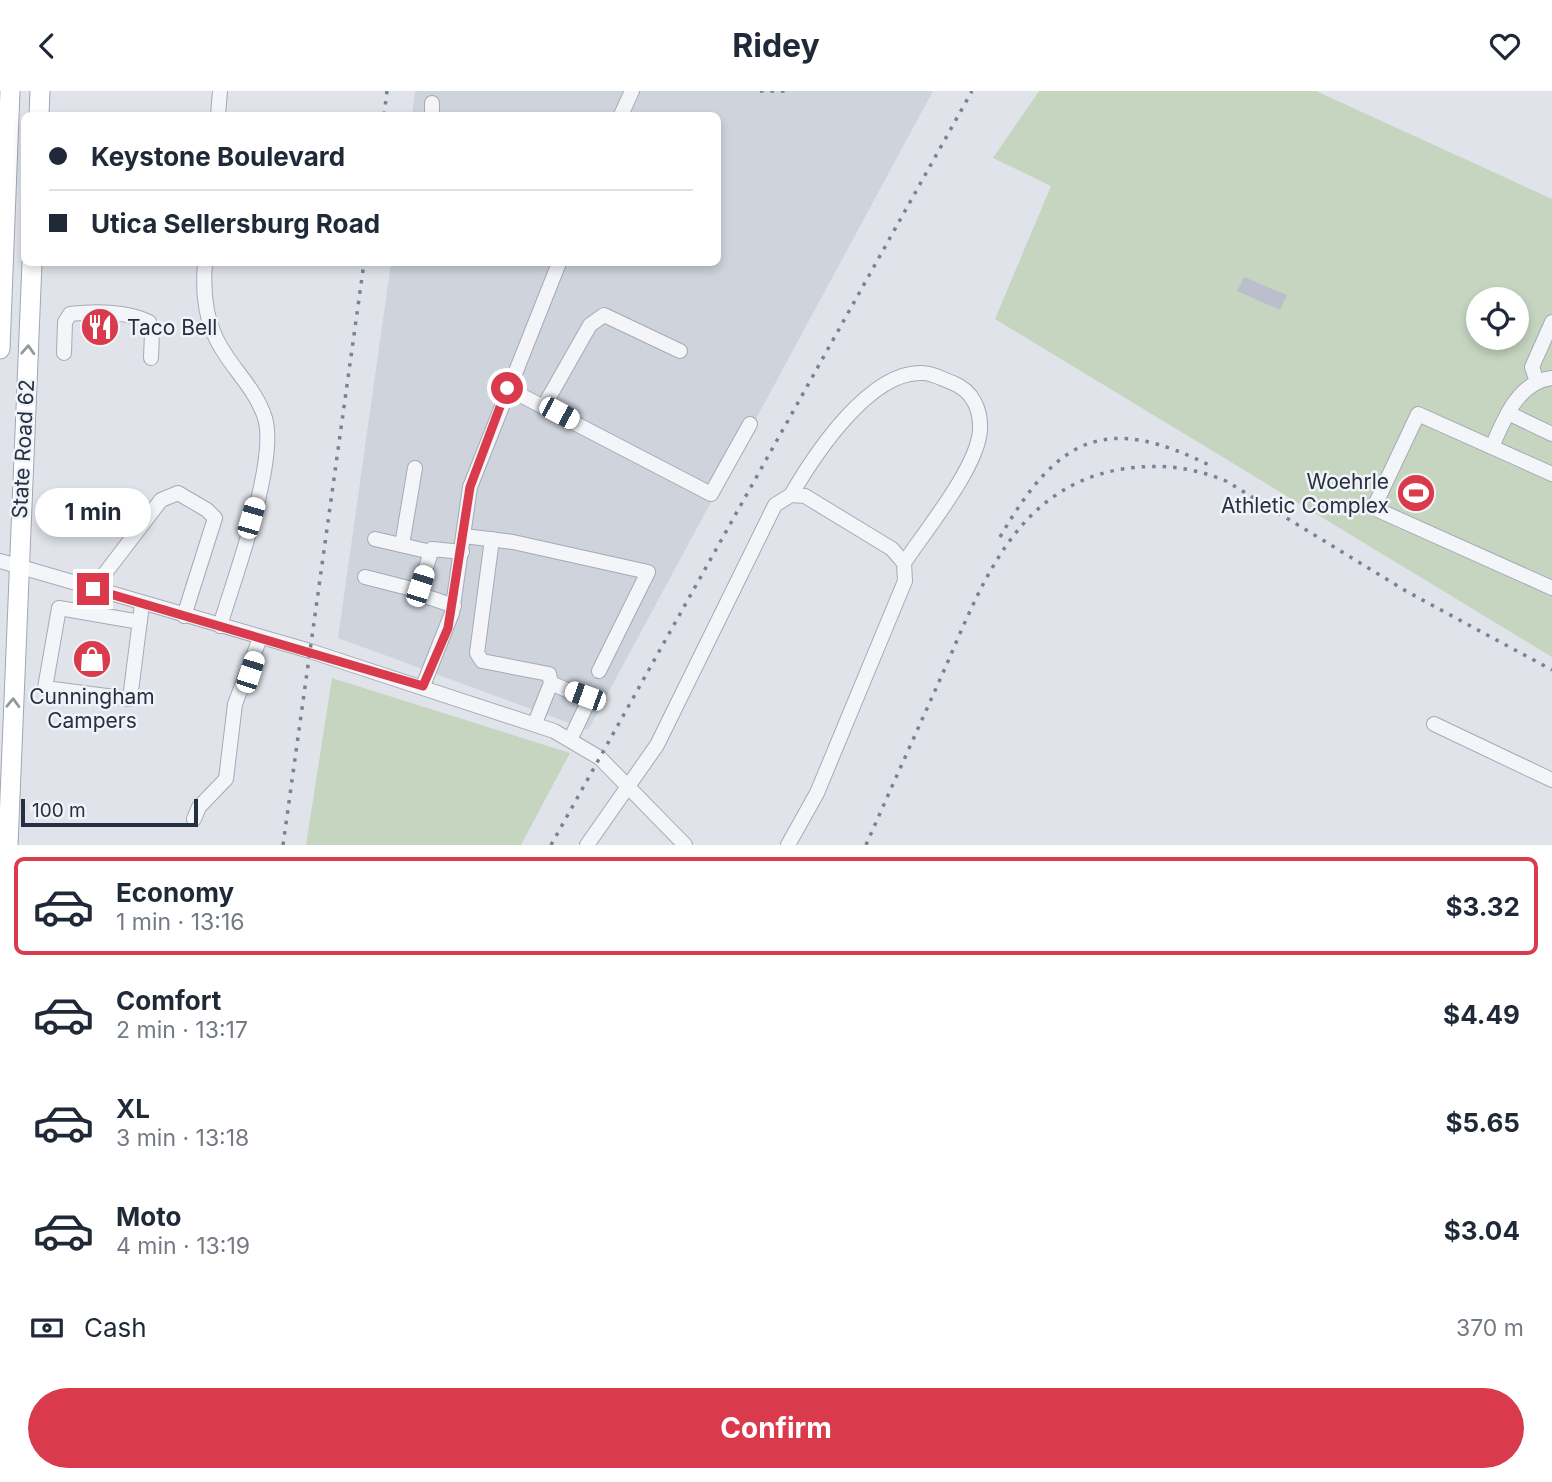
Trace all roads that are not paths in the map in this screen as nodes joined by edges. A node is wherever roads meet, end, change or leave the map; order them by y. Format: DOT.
graph roads {
  1 [pos="10,91"];
  2 [pos="40,91"];
  3 [pos="220,91"];
  4 [pos="632,91"];
  5 [pos="38,112"];
  6 [pos="218,112"];
  7 [pos="622,112"];
  8 [pos="32,266"];
  9 [pos="205,266"];
  10 [pos="558,266"];
  11 [pos="1,312"];
  12 [pos="1552,322"];
  13 [pos="1546,348"];
  14 [pos="0,349"];
  15 [pos="680,351"];
  16 [pos="64,353"];
  17 [pos="151,358"];
  18 [pos="1552,378"];
  19 [pos="1537,382"];
  20 [pos="507,388"];
  21 [pos="544,406"];
  22 [pos="1508,413"];
  23 [pos="750,424"];
  24 [pos="1552,434"];
  25 [pos="1492,447"];
  26 [pos="415,468"];
  27 [pos="1552,474"];
  28 [pos="791,495"];
  29 [pos="464,535"];
  30 [pos="374,539"];
  31 [pos="492,539"];
  32 [pos="402,545"];
  33 [pos="462,551"];
  34 [pos="431,552"];
  35 [pos="9,563"];
  36 [pos="904,563"];
  37 [pos="365,577"];
  38 [pos="1552,588"];
  39 [pos="93,589"];
  40 [pos="420,591"];
  41 [pos="142,604"];
  42 [pos="454,606"];
  43 [pos="184,616"];
  44 [pos="140,622"];
  45 [pos="220,626"];
  46 [pos="260,638"];
  47 [pos="599,671"];
  48 [pos="551,683"];
  49 [pos="423,686"];
  50 [pos="535,723"];
  51 [pos="1434,724"];
  52 [pos="570,738"];
  53 [pos="1552,780"];
  54 [pos="628,784"];
  55 [pos="194,819"];
  56 [pos="8,845"];
  57 [pos="587,845"];
  58 [pos="685,845"];
  59 [pos="788,845"];
  1 -- 11 [label="main road"];
  2 -- 5 [label="main road"];
  3 -- 6 [label="street"];
  4 -- 7 [label="street"];
  35 -- 8 [label="main road, State Road 62, one-way"];
  9 -- 45 [label="street"];
  10 -- 20 [label="street"];
  11 -- 14 [label="main road"];
  12 -- 13 [label="street"];
  13 -- 19 [label="street"];
  15 -- 21 [label="street"];
  16 -- 17 [label="street"];
  18 -- 19 [label="street"];
  19 -- 22 [label="street"];
  20 -- 21 [label="street"];
  20 -- 29 [label="street"];
  21 -- 23 [label="street"];
  22 -- 24 [label="street"];
  22 -- 25 [label="street"];
  25 -- 27 [label="street"];
  25 -- 38 [label="street"];
  26 -- 32 [label="street"];
  28 -- 36 [label="street"];
  28 -- 36 [label="street"];
  28 -- 54 [label="street"];
  29 -- 31 [label="street"];
  29 -- 33 [label="street"];
  30 -- 32 [label="street"];
  31 -- 47 [label="street"];
  31 -- 48 [label="street"];
  32 -- 34 [label="street"];
  33 -- 34 [label="street"];
  33 -- 42 [label="street"];
  34 -- 40 [label="street"];
  35 -- 39 [label="street"];
  56 -- 35 [label="main road, State Road 62, one-way"];
  36 -- 59 [label="street"];
  37 -- 40 [label="street"];
  39 -- 41 [label="street"];
  39 -- 43 [label="street"];
  40 -- 42 [label="street"];
  41 -- 43 [label="street"];
  41 -- 44 [label="street"];
  42 -- 49 [label="street"];
  43 -- 45 [label="street"];
  44 -- 44 [label="street"];
  45 -- 46 [label="street"];
  46 -- 49 [label="street"];
  46 -- 55 [label="street"];
  48 -- 50 [label="street"];
  48 -- 52 [label="street"];
  49 -- 50 [label="street"];
  50 -- 52 [label="street"];
  51 -- 53 [label="street"];
  52 -- 54 [label="street"];
  54 -- 57 [label="street"];
  54 -- 58 [label="street"];
}
